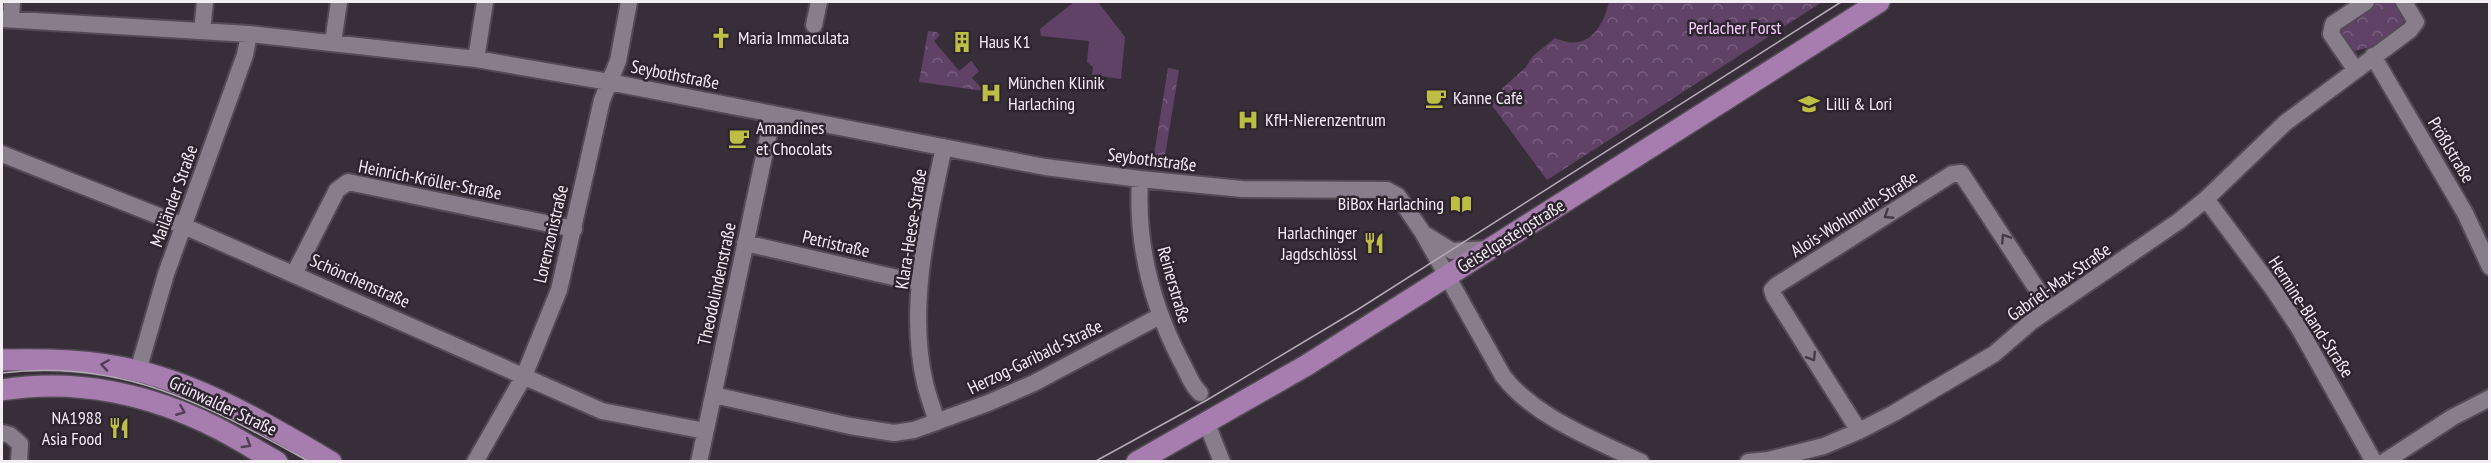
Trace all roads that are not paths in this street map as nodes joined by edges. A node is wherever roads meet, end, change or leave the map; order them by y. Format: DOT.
graph roads {
  1 [pos="12,2"];
  2 [pos="205,2"];
  3 [pos="339,2"];
  4 [pos="485,2"];
  5 [pos="629,2"];
  6 [pos="819,2"];
  7 [pos="1879,2"];
  8 [pos="2366,2"];
  9 [pos="2404,2"];
  10 [pos="6,19"];
  11 [pos="814,25"];
  12 [pos="202,31"];
  13 [pos="249,34"];
  14 [pos="333,42"];
  15 [pos="2373,56"];
  16 [pos="476,59"];
  17 [pos="2355,69"];
  18 [pos="609,82"];
  19 [pos="773,114"];
  20 [pos="944,147"];
  21 [pos="2,154"];
  22 [pos="1140,179"];
  23 [pos="2205,199"];
  24 [pos="184,226"];
  25 [pos="574,229"];
  26 [pos="1422,233"];
  27 [pos="745,243"];
  28 [pos="1491,249"];
  29 [pos="2490,267"];
  30 [pos="294,274"];
  31 [pos="1447,277"];
  32 [pos="919,283"];
  33 [pos="2050,309"];
  34 [pos="1160,316"];
  35 [pos="2,360"];
  36 [pos="138,371"];
  37 [pos="524,376"];
  38 [pos="2,390"];
  39 [pos="1200,393"];
  40 [pos="714,395"];
  41 [pos="2490,398"];
  42 [pos="937,422"];
  43 [pos="1207,424"];
  44 [pos="1858,431"];
  45 [pos="705,432"];
  46 [pos="2,433"];
  47 [pos="19,462"];
  48 [pos="277,462"];
  49 [pos="332,462"];
  50 [pos="475,462"];
  51 [pos="699,462"];
  52 [pos="1137,462"];
  53 [pos="1222,462"];
  54 [pos="1641,462"];
  55 [pos="1748,462"];
  56 [pos="2374,462"];
  57 [pos="2384,462"];
  1 -- 10 [label="street"];
  2 -- 12 [label="street"];
  3 -- 14 [label="street"];
  4 -- 16 [label="street"];
  5 -- 18 [label="street, Lorenzonistraße"];
  6 -- 11 [label="street"];
  7 -- 28 [label="main road, Geiselgasteigstraße"];
  8 -- 17 [label="street"];
  9 -- 15 [label="street, Gabriel-Max-Straße"];
  10 -- 12 [label="street, Seybothstraße"];
  12 -- 13 [label="street, Seybothstraße"];
  13 -- 14 [label="street, Seybothstraße"];
  13 -- 24 [label="street, Mailänder Straße"];
  14 -- 16 [label="street, Seybothstraße"];
  15 -- 17 [label="street, Gabriel-Max-Straße"];
  15 -- 29 [label="street, Prößlstraße"];
  16 -- 18 [label="street, Seybothstraße"];
  17 -- 23 [label="street, Gabriel-Max-Straße"];
  18 -- 19 [label="street, Seybothstraße"];
  18 -- 25 [label="street, Lorenzonistraße"];
  19 -- 20 [label="street, Seybothstraße"];
  19 -- 27 [label="street, Theodolindenstraße"];
  20 -- 22 [label="street, Seybothstraße"];
  20 -- 32 [label="street, Klara-Heese-Straße"];
  21 -- 24 [label="street, Schönchenstraße"];
  22 -- 26 [label="street, Seybothstraße"];
  22 -- 34 [label="street, Reinerstraße"];
  23 -- 33 [label="street, Gabriel-Max-Straße"];
  23 -- 56 [label="street, Hermine-Bland-Straße"];
  24 -- 30 [label="street, Schönchenstraße"];
  24 -- 36 [label="street, Mailänder Straße"];
  25 -- 30 [label="street, Heinrich-Kröller-Straße"];
  25 -- 37 [label="street, Lorenzonistraße"];
  26 -- 28 [label="street"];
  26 -- 31 [label="street, Seybothstraße"];
  27 -- 32 [label="street, Petristraße"];
  27 -- 40 [label="street, Theodolindenstraße"];
  28 -- 31 [label="main road, Geiselgasteigstraße"];
  30 -- 37 [label="street, Schönchenstraße"];
  31 -- 43 [label="main road, Geiselgasteigstraße"];
  31 -- 54 [label="street"];
  32 -- 42 [label="street, Klara-Heese-Straße"];
  33 -- 44 [label="street, Gabriel-Max-Straße"];
  33 -- 44 [label="street, Alois-Wohlmuth-Straße, one-way"];
  34 -- 39 [label="street, Reinerstraße"];
  34 -- 42 [label="street, Herzog-Garibald-Straße"];
  36 -- 35 [label="main road, Grünwalder Straße, one-way"];
  36 -- 49 [label="main road, Grünwalder Straße"];
  37 -- 45 [label="street, Schönchenstraße"];
  37 -- 50 [label="street, Lorenzonistraße"];
  38 -- 48 [label="main road, Grünwalder Straße, one-way"];
  40 -- 42 [label="street, Herzog-Garibald-Straße"];
  40 -- 45 [label="street, Theodolindenstraße"];
  41 -- 57 [label="street"];
  43 -- 52 [label="main road, Geiselgasteigstraße"];
  43 -- 53 [label="street"];
  44 -- 55 [label="street, Gabriel-Max-Straße"];
  45 -- 51 [label="street, Theodolindenstraße"];
  46 -- 47 [label="street"];
}
